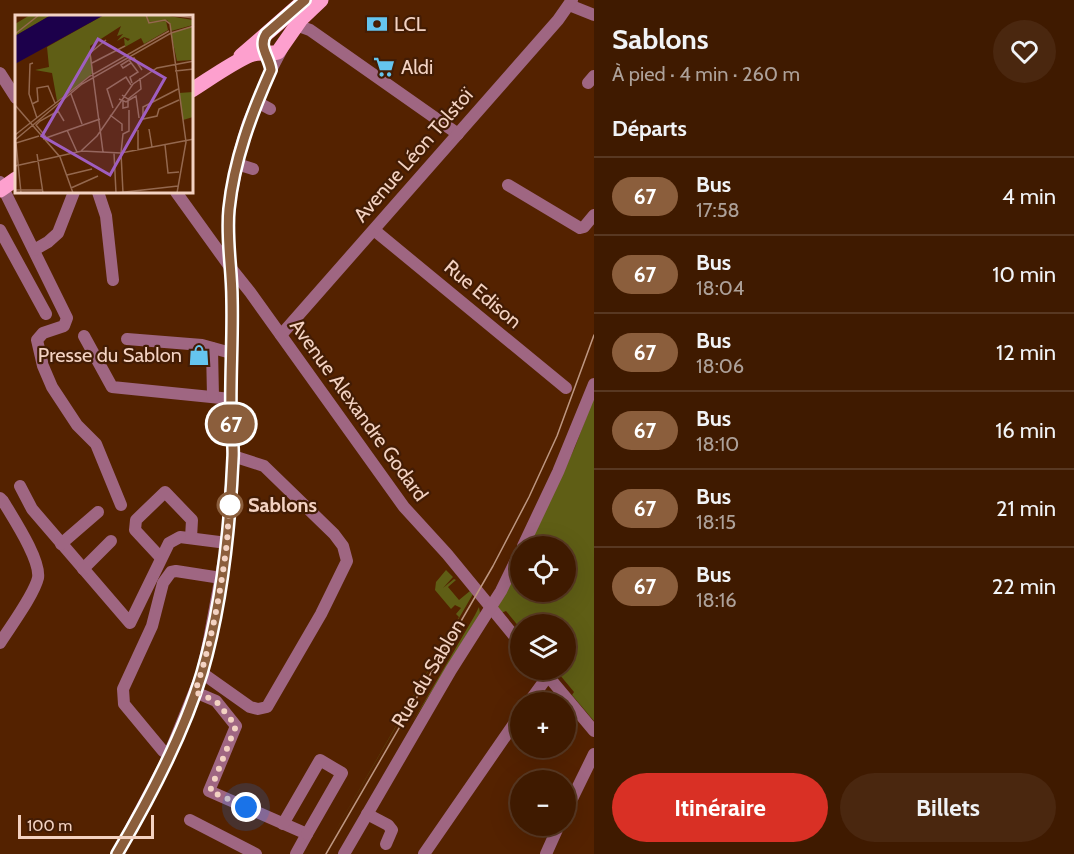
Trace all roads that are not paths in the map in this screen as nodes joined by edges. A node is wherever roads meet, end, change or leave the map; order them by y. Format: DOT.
graph roads {
  1 [pos="305,0"];
  2 [pos="321,0"];
  3 [pos="570,3"];
  4 [pos="594,15"];
  5 [pos="296,25"];
  6 [pos="266,34"];
  7 [pos="282,49"];
  8 [pos="266,52"];
  9 [pos="232,65"];
  10 [pos="271,70"];
  11 [pos="0,73"];
  12 [pos="194,89"];
  13 [pos="15,96"];
  14 [pos="256,102"];
  15 [pos="270,110"];
  16 [pos="458,134"];
  17 [pos="237,164"];
  18 [pos="253,169"];
  19 [pos="5,184"];
  20 [pos="508,184"];
  21 [pos="73,194"];
  22 [pos="99,194"];
  23 [pos="177,194"];
  24 [pos="594,215"];
  25 [pos="0,230"];
  26 [pos="374,230"];
  27 [pos="34,250"];
  28 [pos="230,267"];
  29 [pos="112,280"];
  30 [pos="46,314"];
  31 [pos="281,335"];
  32 [pos="84,336"];
  33 [pos="127,339"];
  34 [pos="212,348"];
  35 [pos="231,353"];
  36 [pos="594,384"];
  37 [pos="566,388"];
  38 [pos="213,397"];
  39 [pos="231,399"];
  40 [pos="233,456"];
  41 [pos="20,486"];
  42 [pos="0,498"];
  43 [pos="121,505"];
  44 [pos="98,512"];
  45 [pos="528,536"];
  46 [pos="191,538"];
  47 [pos="111,541"];
  48 [pos="227,543"];
  49 [pos="61,544"];
  50 [pos="161,558"];
  51 [pos="83,569"];
  52 [pos="510,571"];
  53 [pos="220,578"];
  54 [pos="491,608"];
  55 [pos="510,631"];
  56 [pos="0,643"];
  57 [pos="202,673"];
  58 [pos="551,680"];
  59 [pos="195,692"];
  60 [pos="510,729"];
  61 [pos="594,731"];
  62 [pos="170,754"];
  63 [pos="594,754"];
  64 [pos="576,791"];
  65 [pos="367,814"];
  66 [pos="190,820"];
  67 [pos="284,824"];
  68 [pos="307,834"];
  69 [pos="555,836"];
  70 [pos="386,844"];
  71 [pos="117,854"];
  72 [pos="256,854"];
  73 [pos="296,854"];
  74 [pos="344,854"];
  75 [pos="424,854"];
  76 [pos="546,854"];
  1 -- 6 [label="main road"];
  2 -- 5 [label="main road"];
  3 -- 4 [label="street"];
  3 -- 16 [label="street, Avenue Léon Tolstoï"];
  5 -- 7 [label="main road"];
  5 -- 16 [label="street"];
  6 -- 8 [label="main road"];
  6 -- 9 [label="main road"];
  7 -- 8 [label="main road"];
  7 -- 10 [label="street"];
  8 -- 9 [label="main road"];
  8 -- 10 [label="street"];
  9 -- 12 [label="main road"];
  10 -- 14 [label="street"];
  11 -- 13 [label="street"];
  14 -- 15 [label="street"];
  14 -- 17 [label="street"];
  16 -- 26 [label="street, Avenue Léon Tolstoï"];
  17 -- 18 [label="street"];
  17 -- 28 [label="street"];
  19 -- 27 [label="street"];
  20 -- 24 [label="street"];
  21 -- 27 [label="street"];
  22 -- 29 [label="street"];
  23 -- 28 [label="street, Avenue Alexandre Godard"];
  25 -- 30 [label="street"];
  26 -- 31 [label="street, Avenue Léon Tolstoï"];
  26 -- 37 [label="street, Rue Edison"];
  27 -- 43 [label="street"];
  28 -- 31 [label="street, Avenue Alexandre Godard"];
  28 -- 35 [label="street"];
  31 -- 54 [label="street, Avenue Alexandre Godard"];
  32 -- 38 [label="street"];
  33 -- 34 [label="street"];
  34 -- 35 [label="street"];
  34 -- 38 [label="street"];
  35 -- 39 [label="street"];
  36 -- 45 [label="street"];
  38 -- 39 [label="street"];
  39 -- 40 [label="street"];
  40 -- 48 [label="street"];
  40 -- 57 [label="street"];
  41 -- 49 [label="street"];
  42 -- 56 [label="street"];
  44 -- 49 [label="street"];
  46 -- 48 [label="street"];
  46 -- 50 [label="street"];
  46 -- 50 [label="street"];
  47 -- 51 [label="street"];
  48 -- 53 [label="street"];
  49 -- 51 [label="street"];
  50 -- 51 [label="street"];
  52 -- 54 [label="street, Rue du Sablon"];
  53 -- 57 [label="street"];
  53 -- 62 [label="street"];
  54 -- 55 [label="street, Avenue Alexandre Godard"];
  54 -- 65 [label="street, Rue du Sablon"];
  57 -- 59 [label="street"];
  58 -- 61 [label="street"];
  59 -- 62 [label="street"];
  59 -- 67 [label="street"];
  60 -- 75 [label="street"];
  62 -- 71 [label="street"];
  63 -- 64 [label="street"];
  65 -- 70 [label="street"];
  65 -- 74 [label="street, Rue du Sablon"];
  66 -- 72 [label="street"];
  67 -- 68 [label="street"];
  67 -- 68 [label="street"];
  68 -- 73 [label="street"];
  69 -- 76 [label="street"];
}
